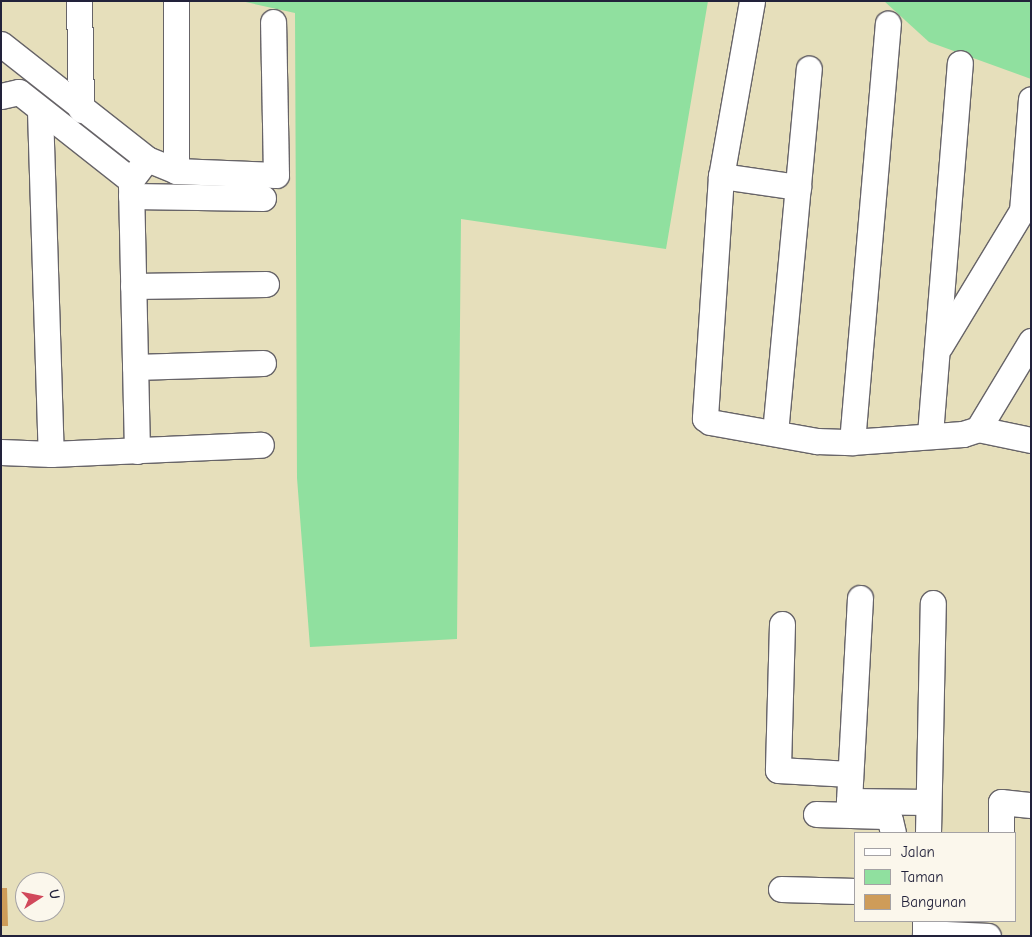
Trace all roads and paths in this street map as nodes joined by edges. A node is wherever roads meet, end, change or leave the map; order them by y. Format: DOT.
graph roads {
  1 [pos="78,1"];
  2 [pos="176,1"];
  3 [pos="752,1"];
  4 [pos="273,22"];
  5 [pos="888,24"];
  6 [pos="1,44"];
  7 [pos="960,63"];
  8 [pos="809,69"];
  9 [pos="1,96"];
  10 [pos="1031,99"];
  11 [pos="81,110"];
  12 [pos="40,111"];
  13 [pos="147,159"];
  14 [pos="176,171"];
  15 [pos="721,176"];
  16 [pos="798,187"];
  17 [pos="131,188"];
  18 [pos="263,198"];
  19 [pos="1027,204"];
  20 [pos="266,284"];
  21 [pos="133,286"];
  22 [pos="1031,341"];
  23 [pos="938,350"];
  24 [pos="263,363"];
  25 [pos="135,367"];
  26 [pos="978,429"];
  27 [pos="775,433"];
  28 [pos="930,434"];
  29 [pos="1031,440"];
  30 [pos="852,442"];
  31 [pos="261,445"];
  32 [pos="137,451"];
  33 [pos="1,452"];
  34 [pos="52,454"];
  35 [pos="860,598"];
  36 [pos="933,603"];
  37 [pos="782,624"];
  38 [pos="850,774"];
  39 [pos="928,802"];
  40 [pos="1031,805"];
  41 [pos="816,814"];
  42 [pos="893,832"];
  43 [pos="928,832"];
  44 [pos="1001,832"];
  45 [pos="782,889"];
  46 [pos="854,891"];
  47 [pos="1000,922"];
  48 [pos="927,929"];
  49 [pos="988,936"];
  50 [pos="1000,936"];
  1 -- 11 [label="street"];
  2 -- 14 [label="street"];
  3 -- 15 [label="street"];
  4 -- 14 [label="street"];
  5 -- 30 [label="street"];
  6 -- 11 [label="street"];
  7 -- 23 [label="street"];
  8 -- 16 [label="street"];
  9 -- 12 [label="street"];
  10 -- 19 [label="street"];
  11 -- 13 [label="street"];
  12 -- 17 [label="street"];
  12 -- 34 [label="street"];
  13 -- 14 [label="street"];
  13 -- 17 [label="street"];
  15 -- 16 [label="street"];
  15 -- 27 [label="street"];
  16 -- 27 [label="street"];
  17 -- 18 [label="street"];
  17 -- 21 [label="street"];
  19 -- 23 [label="street"];
  20 -- 21 [label="street"];
  21 -- 25 [label="street"];
  22 -- 26 [label="street"];
  23 -- 28 [label="street"];
  24 -- 25 [label="street"];
  25 -- 32 [label="street"];
  26 -- 28 [label="street"];
  26 -- 29 [label="street"];
  27 -- 30 [label="street"];
  28 -- 30 [label="street"];
  31 -- 32 [label="street"];
  32 -- 34 [label="street"];
  33 -- 34 [label="street"];
  35 -- 38 [label="street"];
  36 -- 39 [label="street"];
  37 -- 38 [label="street"];
  38 -- 39 [label="street"];
  39 -- 43 [label="street"];
  40 -- 44 [label="street"];
  41 -- 42 [label="street"];
  45 -- 46 [label="street"];
  47 -- 50 [label="street"];
  48 -- 49 [label="street"];
}
